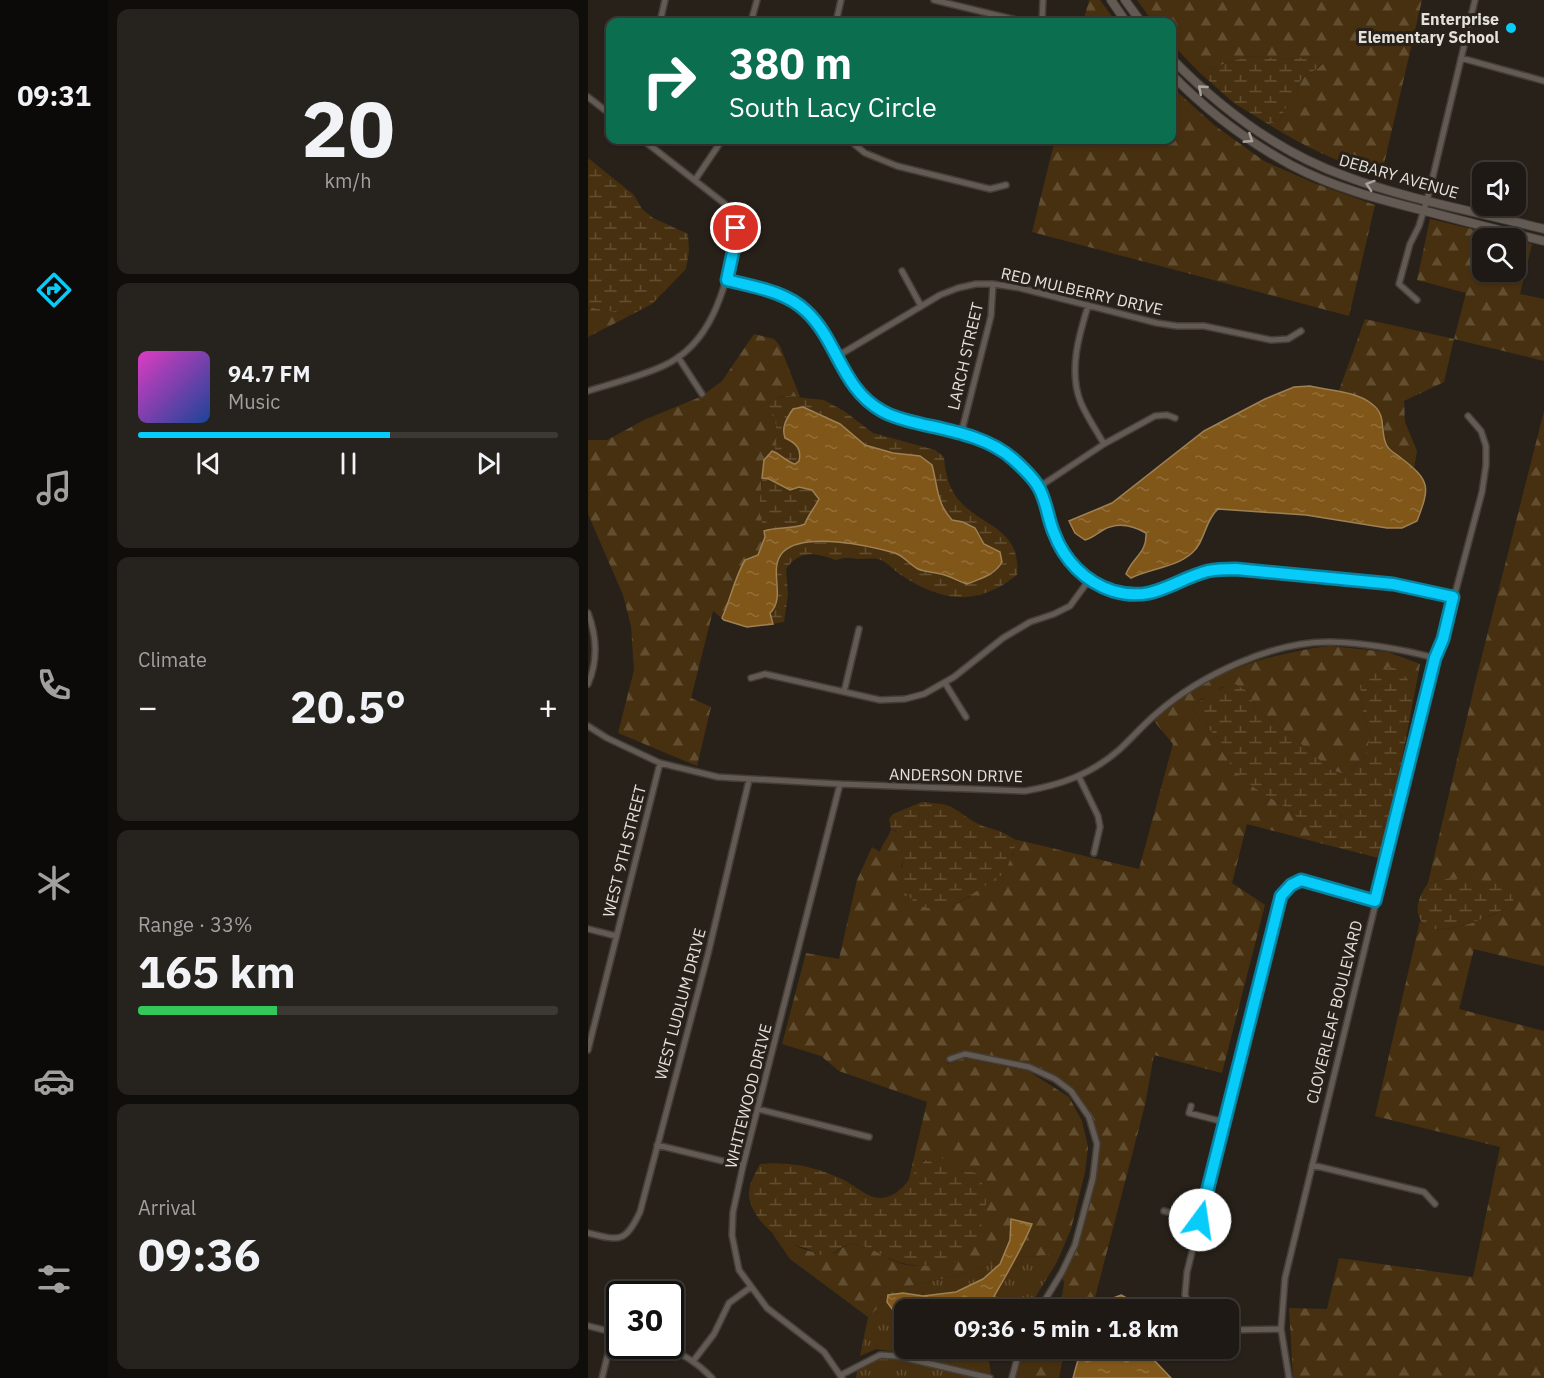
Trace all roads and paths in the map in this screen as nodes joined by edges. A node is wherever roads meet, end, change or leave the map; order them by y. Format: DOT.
graph roads {
  1 [pos="665,0"];
  2 [pos="757,0"];
  3 [pos="841,0"];
  4 [pos="934,0"];
  5 [pos="1043,0"];
  6 [pos="1111,0"];
  7 [pos="1125,0"];
  8 [pos="1475,0"];
  9 [pos="661,18"];
  10 [pos="753,18"];
  11 [pos="837,18"];
  12 [pos="1008,18"];
  13 [pos="1042,18"];
  14 [pos="1123,18"];
  15 [pos="1138,18"];
  16 [pos="1461,58"];
  17 [pos="1176,63"];
  18 [pos="1176,79"];
  19 [pos="1544,81"];
  20 [pos="588,97"];
  21 [pos="606,111"];
  22 [pos="649,144"];
  23 [pos="719,144"];
  24 [pos="854,144"];
  25 [pos="695,180"];
  26 [pos="1006,185"];
  27 [pos="1426,200"];
  28 [pos="1424,211"];
  29 [pos="1544,229"];
  30 [pos="1544,241"];
  31 [pos="902,271"];
  32 [pos="727,280"];
  33 [pos="993,284"];
  34 [pos="1417,300"];
  35 [pos="921,306"];
  36 [pos="1088,306"];
  37 [pos="1301,331"];
  38 [pos="678,357"];
  39 [pos="836,357"];
  40 [pos="588,391"];
  41 [pos="702,394"];
  42 [pos="1468,416"];
  43 [pos="1175,418"];
  44 [pos="961,434"];
  45 [pos="1104,444"];
  46 [pos="1039,487"];
  47 [pos="1089,580"];
  48 [pos="1453,597"];
  49 [pos="588,613"];
  50 [pos="859,629"];
  51 [pos="1435,658"];
  52 [pos="751,678"];
  53 [pos="945,683"];
  54 [pos="588,684"];
  55 [pos="844,692"];
  56 [pos="966,717"];
  57 [pos="588,726"];
  58 [pos="660,763"];
  59 [pos="1079,777"];
  60 [pos="749,780"];
  61 [pos="840,784"];
  62 [pos="1094,853"];
  63 [pos="1375,901"];
  64 [pos="588,929"];
  65 [pos="616,936"];
  66 [pos="588,1050"];
  67 [pos="950,1059"];
  68 [pos="1191,1106"];
  69 [pos="758,1109"];
  70 [pos="1224,1122"];
  71 [pos="869,1137"];
  72 [pos="657,1145"];
  73 [pos="1312,1165"];
  74 [pos="743,1166"];
  75 [pos="1435,1204"];
  76 [pos="1164,1211"];
  77 [pos="1200,1220"];
  78 [pos="588,1233"];
  79 [pos="751,1287"];
  80 [pos="1046,1299"];
  81 [pos="1187,1299"];
  82 [pos="588,1326"];
  83 [pos="1281,1329"];
  84 [pos="606,1330"];
  85 [pos="1239,1330"];
  86 [pos="684,1354"];
  87 [pos="608,1359"];
  88 [pos="1017,1359"];
  89 [pos="694,1360"];
  90 [pos="841,1376"];
  91 [pos="602,1378"];
  92 [pos="712,1378"];
  93 [pos="990,1378"];
  94 [pos="1011,1378"];
  95 [pos="1289,1378"];
  1 -- 9 [label="street"];
  2 -- 10 [label="street"];
  3 -- 11 [label="street"];
  4 -- 12 [label="street"];
  5 -- 13 [label="street"];
  6 -- 14 [label="main road"];
  7 -- 15 [label="main road"];
  8 -- 16 [label="street"];
  16 -- 19 [label="street"];
  16 -- 27 [label="street"];
  27 -- 17 [label="main road, DEBARY AVENUE, one-way"];
  18 -- 28 [label="main road, DEBARY AVENUE, one-way"];
  20 -- 21 [label="street"];
  22 -- 25 [label="street"];
  23 -- 25 [label="street"];
  24 -- 26 [label="street"];
  25 -- 32 [label="street"];
  27 -- 28 [label="street"];
  27 -- 29 [label="main road, DEBARY AVENUE"];
  28 -- 30 [label="main road, DEBARY AVENUE"];
  28 -- 34 [label="street"];
  31 -- 35 [label="street"];
  32 -- 38 [label="street"];
  32 -- 39 [label="street"];
  33 -- 35 [label="street, RED MULBERRY DRIVE"];
  33 -- 36 [label="street, RED MULBERRY DRIVE"];
  33 -- 44 [label="street, LARCH STREET"];
  35 -- 39 [label="street, RED MULBERRY DRIVE"];
  36 -- 37 [label="street, RED MULBERRY DRIVE"];
  36 -- 45 [label="street"];
  38 -- 40 [label="street"];
  38 -- 41 [label="street"];
  39 -- 44 [label="street"];
  42 -- 48 [label="street, CLOVERLEAF BOULEVARD"];
  43 -- 45 [label="street"];
  44 -- 46 [label="street"];
  45 -- 46 [label="street"];
  46 -- 47 [label="street"];
  47 -- 48 [label="street"];
  47 -- 53 [label="street"];
  48 -- 51 [label="street, CLOVERLEAF BOULEVARD"];
  49 -- 54 [label="street"];
  50 -- 55 [label="street"];
  51 -- 59 [label="street, ANDERSON DRIVE"];
  51 -- 63 [label="street, CLOVERLEAF BOULEVARD"];
  52 -- 55 [label="street"];
  53 -- 55 [label="street"];
  53 -- 56 [label="street"];
  57 -- 58 [label="street, ANDERSON DRIVE"];
  58 -- 60 [label="street, ANDERSON DRIVE"];
  58 -- 65 [label="street, WEST 9TH STREET"];
  59 -- 61 [label="street, ANDERSON DRIVE"];
  59 -- 62 [label="street"];
  60 -- 61 [label="street, ANDERSON DRIVE"];
  60 -- 72 [label="street, WEST LUDLUM DRIVE"];
  61 -- 69 [label="street, WHITEWOOD DRIVE"];
  63 -- 70 [label="street"];
  63 -- 73 [label="street, CLOVERLEAF BOULEVARD"];
  64 -- 65 [label="street"];
  65 -- 66 [label="street, WEST 9TH STREET"];
  67 -- 80 [label="street"];
  68 -- 70 [label="street"];
  69 -- 71 [label="street"];
  69 -- 74 [label="street, WHITEWOOD DRIVE"];
  70 -- 77 [label="street"];
  72 -- 74 [label="street"];
  72 -- 78 [label="street, WEST LUDLUM DRIVE"];
  73 -- 75 [label="street"];
  73 -- 83 [label="street, CLOVERLEAF BOULEVARD"];
  74 -- 79 [label="street, WHITEWOOD DRIVE"];
  76 -- 77 [label="street"];
  77 -- 81 [label="street"];
  79 -- 89 [label="street"];
  79 -- 90 [label="street, WHITEWOOD DRIVE"];
  82 -- 84 [label="street"];
  83 -- 85 [label="street"];
  83 -- 95 [label="street, CLOVERLEAF BOULEVARD"];
  86 -- 89 [label="street"];
  87 -- 91 [label="street"];
  88 -- 94 [label="street"];
  89 -- 92 [label="street"];
  90 -- 93 [label="street"];
}
